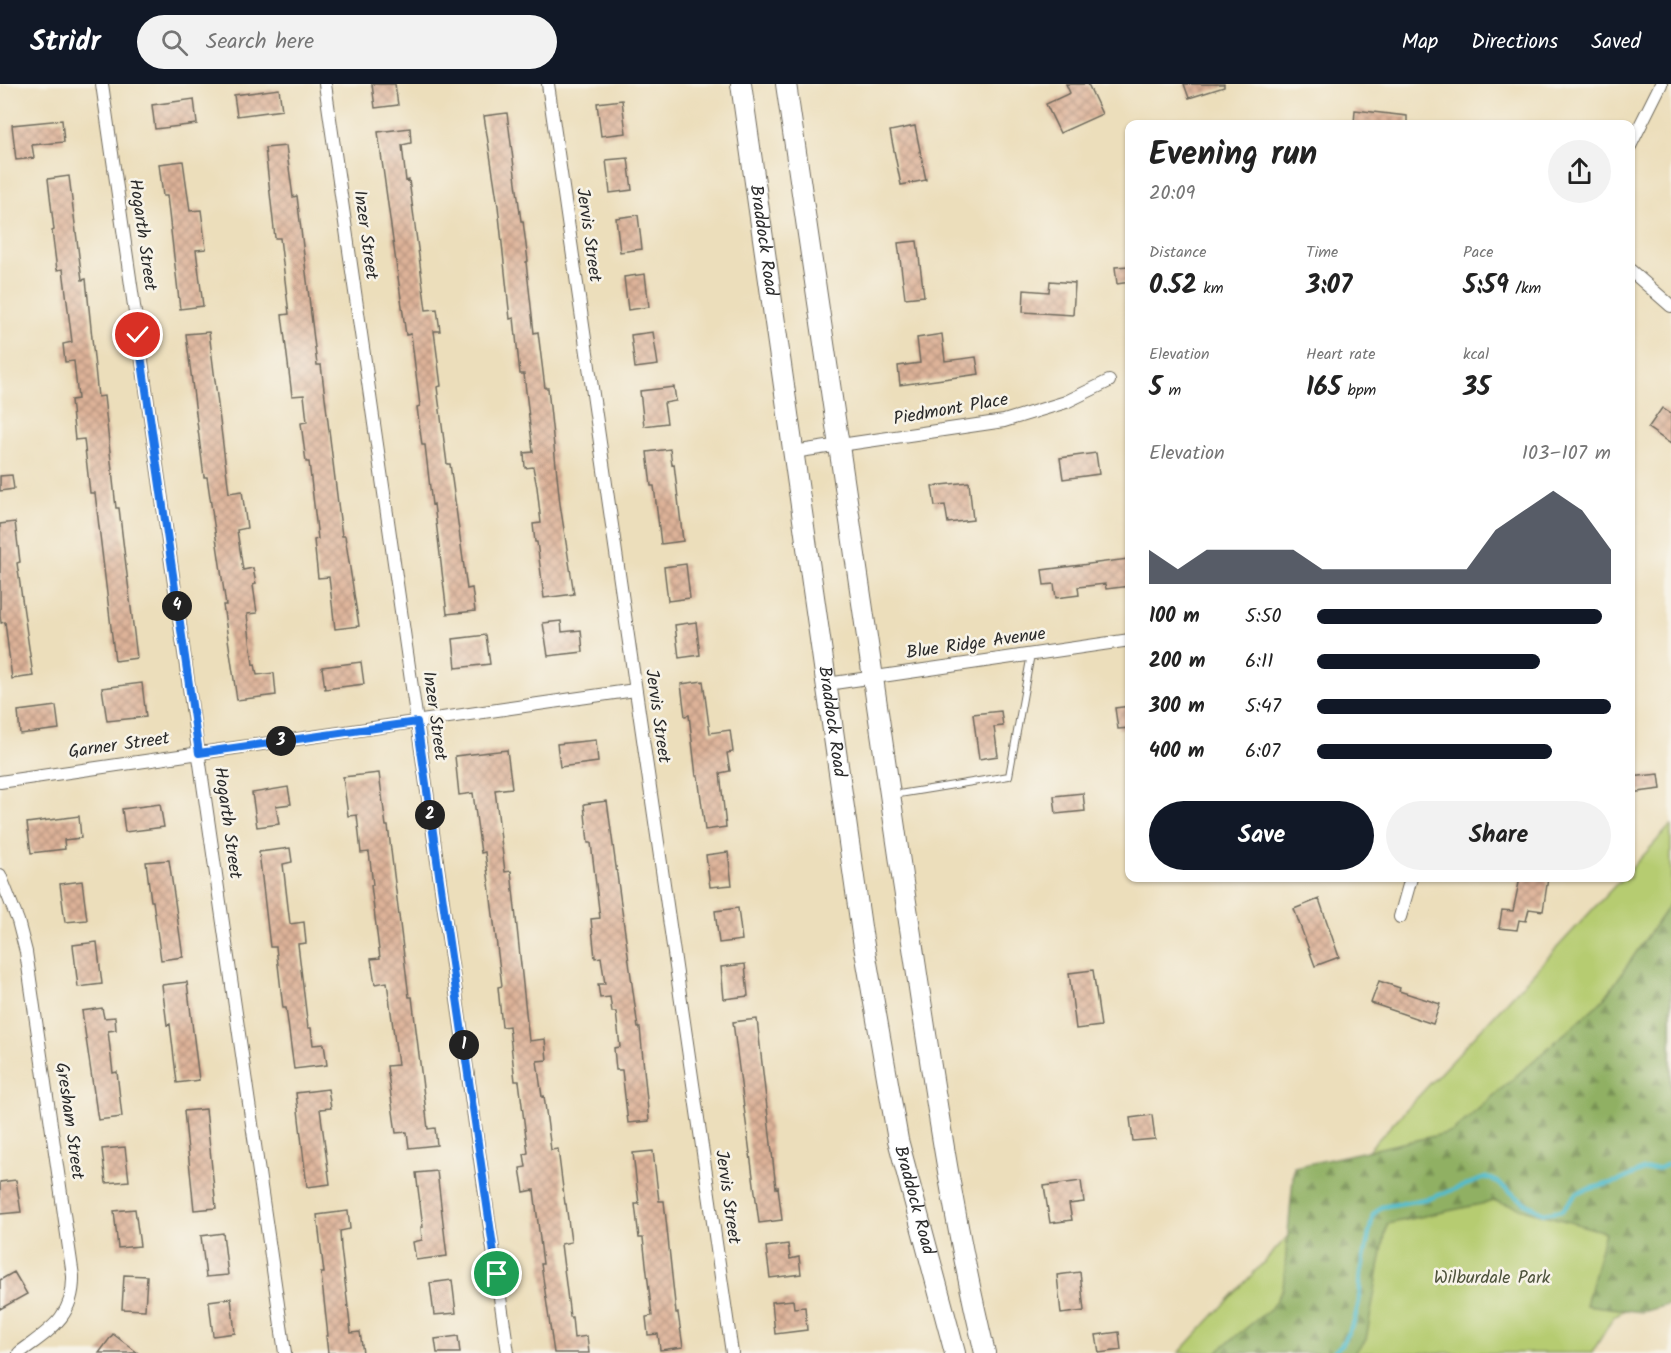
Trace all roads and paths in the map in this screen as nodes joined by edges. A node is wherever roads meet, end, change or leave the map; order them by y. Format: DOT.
graph roads {
  1 [pos="102,84"];
  2 [pos="325,84"];
  3 [pos="548,84"];
  4 [pos="741,84"];
  5 [pos="786,84"];
  6 [pos="1661,84"];
  7 [pos="1635,136"];
  8 [pos="1635,274"];
  9 [pos="1671,306"];
  10 [pos="1109,381"];
  11 [pos="838,445"];
  12 [pos="793,452"];
  13 [pos="1125,641"];
  14 [pos="1031,654"];
  15 [pos="872,677"];
  16 [pos="827,684"];
  17 [pos="635,690"];
  18 [pos="417,722"];
  19 [pos="199,753"];
  20 [pos="0,782"];
  21 [pos="890,795"];
  22 [pos="0,875"];
  23 [pos="1410,882"];
  24 [pos="1400,917"];
  25 [pos="19,1353"];
  26 [pos="285,1353"];
  27 [pos="508,1353"];
  28 [pos="732,1353"];
  29 [pos="954,1353"];
  30 [pos="985,1353"];
  1 -- 19 [label="street, Hogarth Street"];
  2 -- 18 [label="street, Inzer Street"];
  3 -- 17 [label="street, Jervis Street"];
  4 -- 12 [label="main road, Braddock Road"];
  5 -- 11 [label="main road, Braddock Road"];
  6 -- 7 [label="street"];
  8 -- 9 [label="street"];
  10 -- 11 [label="street, Piedmont Place"];
  11 -- 12 [label="street, Piedmont Place"];
  11 -- 15 [label="main road, Braddock Road"];
  12 -- 16 [label="main road, Braddock Road"];
  13 -- 14 [label="street, Blue Ridge Avenue"];
  14 -- 15 [label="street, Blue Ridge Avenue"];
  14 -- 21 [label="lane"];
  15 -- 16 [label="street, Blue Ridge Avenue"];
  15 -- 21 [label="main road, Braddock Road"];
  16 -- 29 [label="main road, Braddock Road"];
  17 -- 18 [label="street, Garner Street"];
  17 -- 28 [label="street, Jervis Street"];
  18 -- 19 [label="street, Garner Street"];
  18 -- 27 [label="street, Inzer Street"];
  19 -- 20 [label="street, Garner Street"];
  19 -- 26 [label="street, Hogarth Street"];
  21 -- 30 [label="main road, Braddock Road"];
  22 -- 25 [label="street, Gresham Street"];
  23 -- 24 [label="street"];
}
